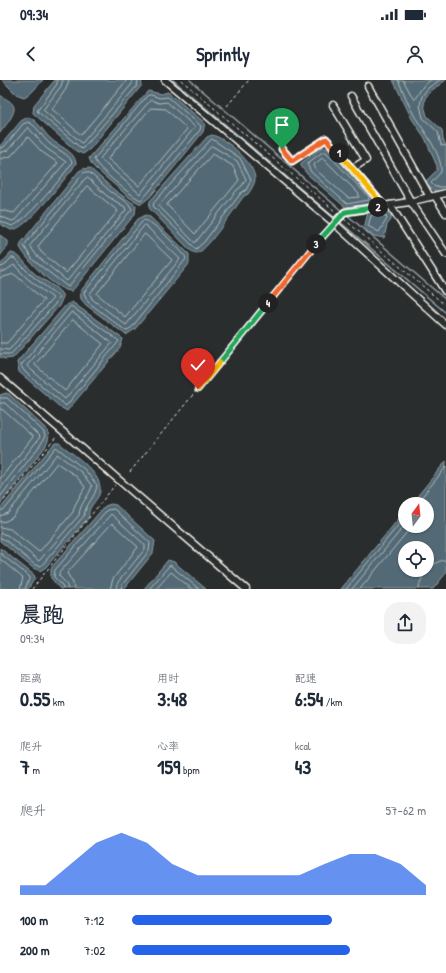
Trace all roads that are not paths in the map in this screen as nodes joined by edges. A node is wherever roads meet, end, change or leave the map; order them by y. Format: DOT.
graph roads {
  1 [pos="165,80"];
  2 [pos="368,86"];
  3 [pos="351,96"];
  4 [pos="333,105"];
  5 [pos="282,149"];
  6 [pos="353,168"];
  7 [pos="446,193"];
  8 [pos="432,196"];
  9 [pos="411,202"];
  10 [pos="387,206"];
  11 [pos="446,213"];
  12 [pos="339,217"];
  13 [pos="446,254"];
  14 [pos="445,291"];
  15 [pos="446,325"];
  16 [pos="0,378"];
  17 [pos="246,589"];
  1 -- 12 [label="street"];
  2 -- 8 [label="street"];
  3 -- 9 [label="street"];
  4 -- 6 [label="street"];
  5 -- 6 [label="street"];
  6 -- 10 [label="street"];
  7 -- 8 [label="street"];
  8 -- 9 [label="street"];
  8 -- 11 [label="street"];
  9 -- 10 [label="street"];
  9 -- 13 [label="street"];
  10 -- 12 [label="street"];
  10 -- 14 [label="street"];
  12 -- 15 [label="street"];
  16 -- 17 [label="street"];
}
